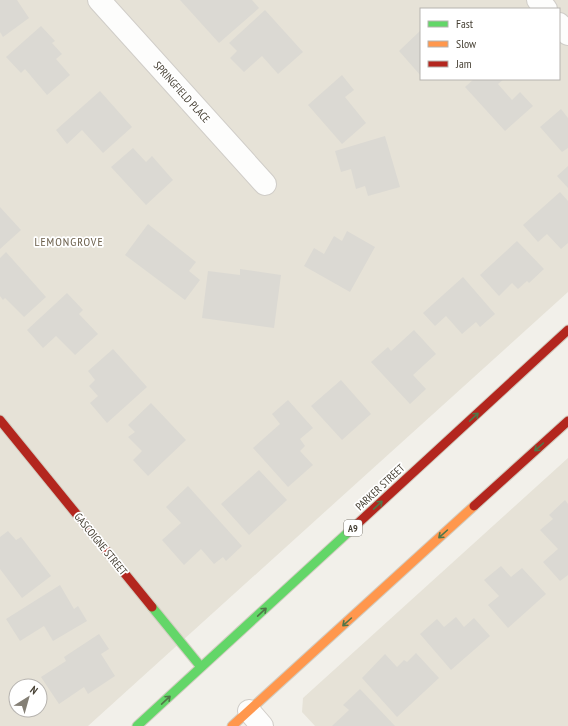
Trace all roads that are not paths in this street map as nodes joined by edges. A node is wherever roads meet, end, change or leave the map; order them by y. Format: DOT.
graph roads {
  1 [pos="99,0"];
  2 [pos="538,0"];
  3 [pos="545,8"];
  4 [pos="560,25"];
  5 [pos="568,34"];
  6 [pos="265,184"];
  7 [pos="568,330"];
  8 [pos="0,420"];
  9 [pos="568,421"];
  10 [pos="201,667"];
  11 [pos="256,718"];
  12 [pos="137,726"];
  13 [pos="232,726"];
  1 -- 6 [label="street, SPRINGFIELD PLACE"];
  2 -- 3 [label="street"];
  4 -- 5 [label="street"];
  10 -- 7 [label="main road, PARKER STREET / A9, one-way"];
  8 -- 10 [label="main road, GASCOIGNE STREET"];
  9 -- 11 [label="main road, one-way"];
  12 -- 10 [label="main road, PARKER STREET / A9, one-way"];
  11 -- 13 [label="main road"];
}
